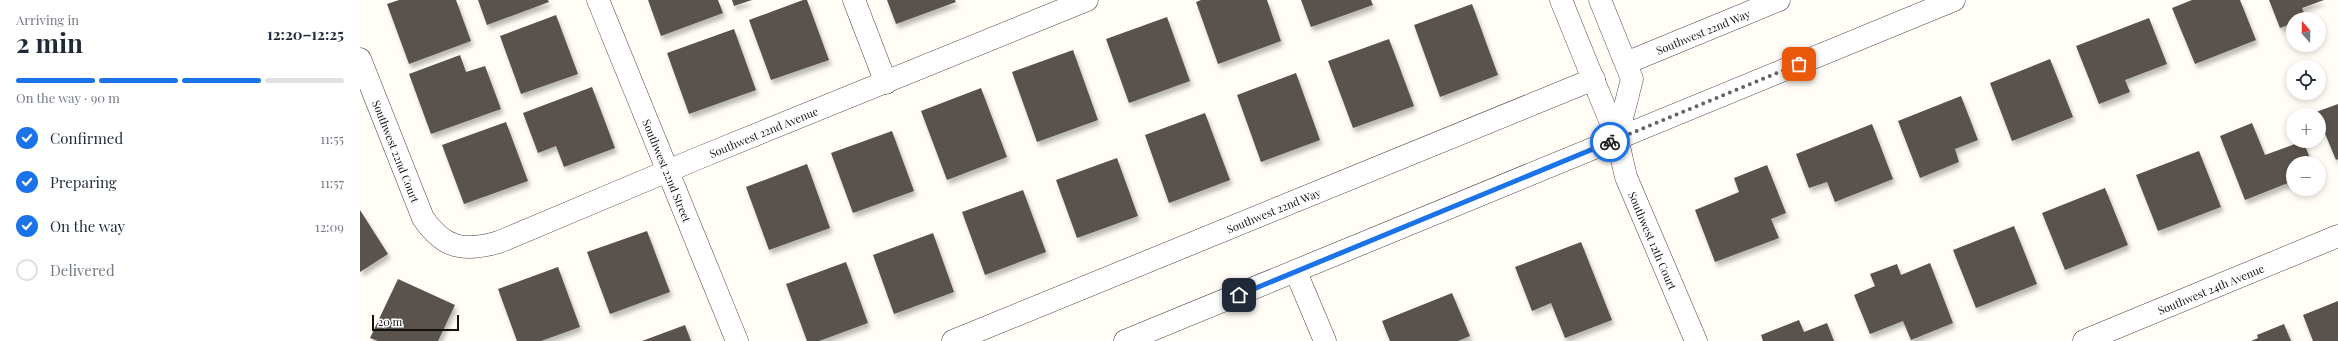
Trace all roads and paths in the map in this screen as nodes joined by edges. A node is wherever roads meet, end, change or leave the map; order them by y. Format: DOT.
graph roads {
  1 [pos="598,0"];
  2 [pos="854,0"];
  3 [pos="1087,0"];
  4 [pos="1561,0"];
  5 [pos="1600,0"];
  6 [pos="1779,0"];
  7 [pos="1954,0"];
  8 [pos="360,59"];
  9 [pos="1626,63"];
  10 [pos="1594,80"];
  11 [pos="886,83"];
  12 [pos="1617,138"];
  13 [pos="669,171"];
  14 [pos="2338,236"];
  15 [pos="440,238"];
  16 [pos="1296,272"];
  17 [pos="737,341"];
  18 [pos="953,341"];
  19 [pos="1125,341"];
  20 [pos="1325,341"];
  21 [pos="1696,341"];
  22 [pos="2084,341"];
  1 -- 13 [label="street, Southwest 22nd Street"];
  2 -- 11 [label="street"];
  3 -- 11 [label="street, Southwest 22nd Avenue"];
  4 -- 10 [label="street, Southwest 12th Court"];
  5 -- 9 [label="street"];
  6 -- 9 [label="street, Southwest 22nd Way"];
  7 -- 12 [label="street"];
  8 -- 15 [label="street, Southwest 22nd Court"];
  9 -- 12 [label="street"];
  10 -- 12 [label="street, Southwest 12th Court"];
  10 -- 18 [label="street, Southwest 22nd Way"];
  11 -- 13 [label="street, Southwest 22nd Avenue"];
  12 -- 16 [label="street"];
  12 -- 21 [label="street, Southwest 12th Court"];
  13 -- 15 [label="street, Southwest 22nd Avenue"];
  13 -- 17 [label="street, Southwest 22nd Street"];
  14 -- 22 [label="street, Southwest 24th Avenue"];
  16 -- 19 [label="street"];
  16 -- 20 [label="street"];
}
